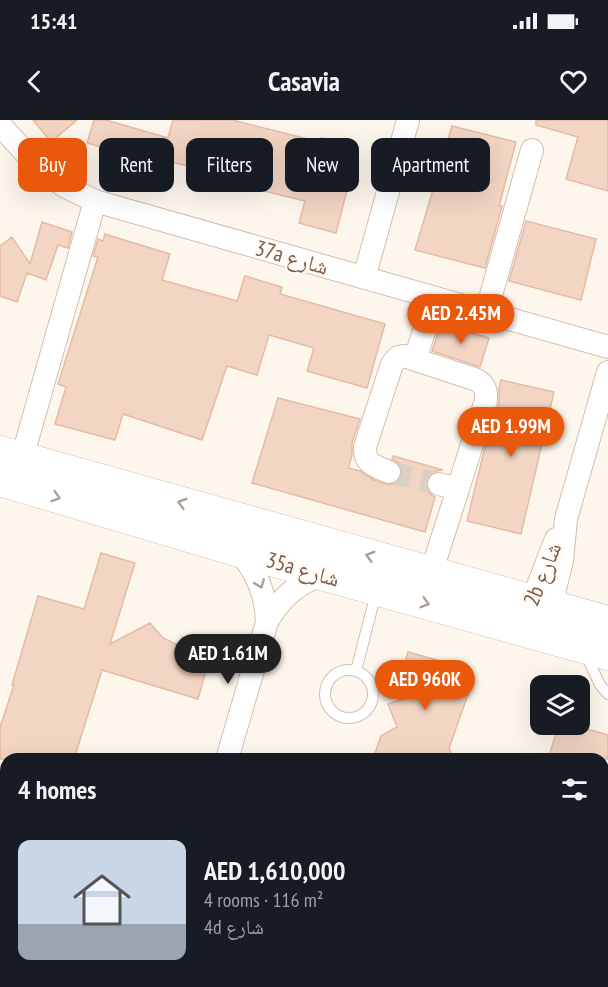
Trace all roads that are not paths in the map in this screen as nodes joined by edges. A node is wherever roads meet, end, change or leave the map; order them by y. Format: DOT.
graph roads {
  1 [pos="408,120"];
  2 [pos="0,125"];
  3 [pos="532,150"];
  4 [pos="95,201"];
  5 [pos="364,278"];
  6 [pos="435,298"];
  7 [pos="486,313"];
  8 [pos="608,347"];
  9 [pos="415,359"];
  10 [pos="608,372"];
  11 [pos="11,455"];
  12 [pos="389,472"];
  13 [pos="0,480"];
  14 [pos="240,551"];
  15 [pos="431,573"];
  16 [pos="322,574"];
  17 [pos="377,590"];
  18 [pos="542,604"];
  19 [pos="267,622"];
  20 [pos="608,622"];
  21 [pos="532,633"];
  22 [pos="595,651"];
  23 [pos="356,671"];
  24 [pos="608,694"];
  25 [pos="229,753"];
  1 -- 5 [label="street"];
  2 -- 4 [label="street, 37a شارع"];
  3 -- 7 [label="street"];
  4 -- 5 [label="street, 37a شارع"];
  4 -- 11 [label="street"];
  5 -- 6 [label="street, 37a شارع"];
  6 -- 7 [label="street, 37a شارع"];
  6 -- 9 [label="street"];
  7 -- 8 [label="street, 37a شارع"];
  9 -- 12 [label="street"];
  9 -- 15 [label="street"];
  10 -- 18 [label="street, 2b شارع"];
  15 -- 11 [label="street, 35a شارع, one-way"];
  13 -- 14 [label="street, 35a شارع, one-way"];
  14 -- 16 [label="street, 35a شارع"];
  14 -- 19 [label="street, one-way"];
  15 -- 18 [label="street, 35a شارع"];
  16 -- 17 [label="street, 35a شارع"];
  16 -- 19 [label="street"];
  17 -- 21 [label="street, 35a شارع, one-way"];
  17 -- 23 [label="lane"];
  18 -- 20 [label="street, 35a شارع"];
  18 -- 21 [label="street, 2b شارع"];
  19 -- 25 [label="street"];
  21 -- 22 [label="street, 35a شارع"];
  22 -- 24 [label="lane"];
  23 -- 23 [label="lane"];
}
